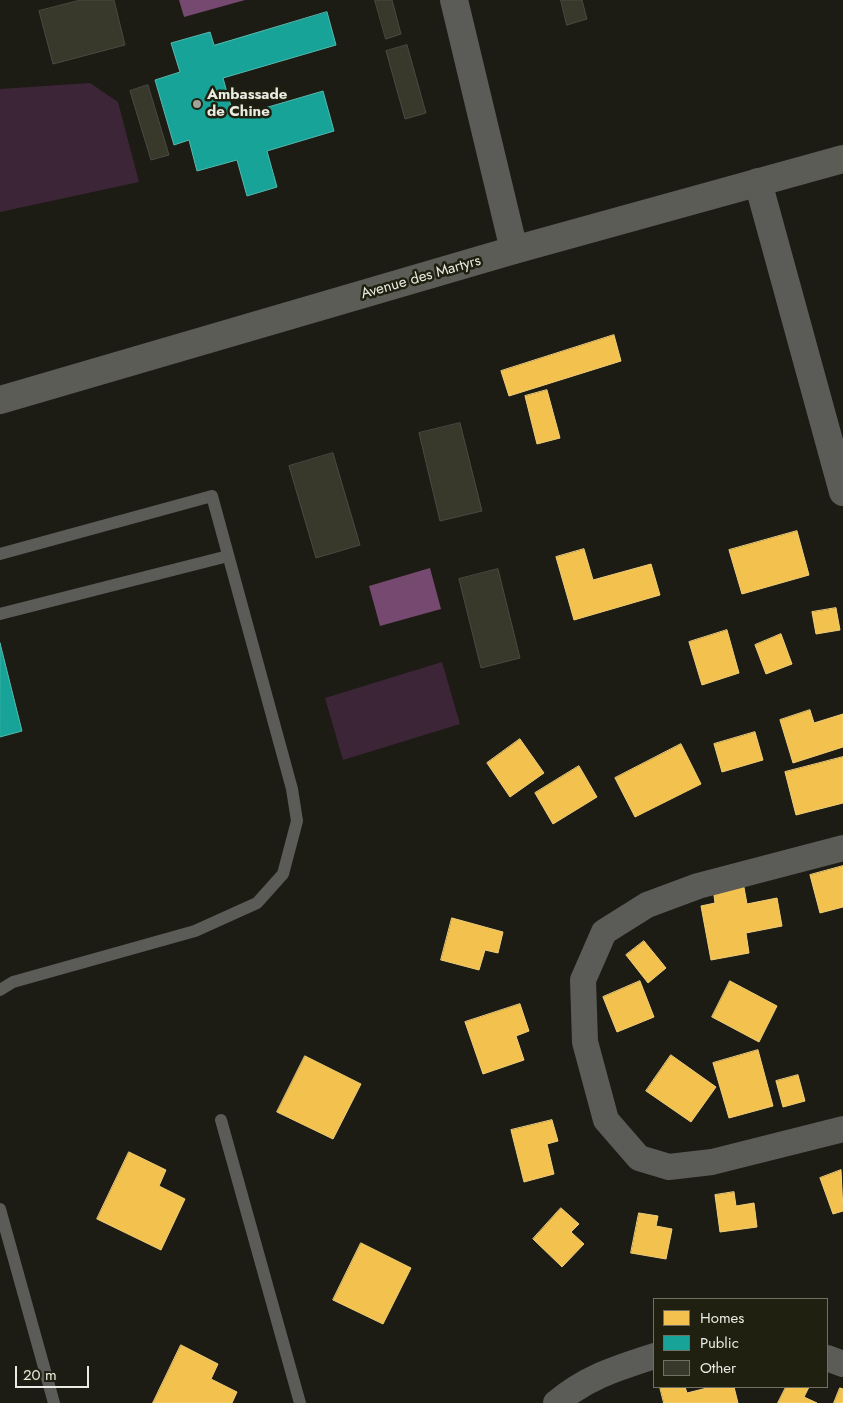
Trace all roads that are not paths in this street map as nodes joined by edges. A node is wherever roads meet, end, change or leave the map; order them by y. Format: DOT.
graph roads {
  1 [pos="454,0"];
  2 [pos="843,159"];
  3 [pos="758,182"];
  4 [pos="514,250"];
  5 [pos="0,400"];
  6 [pos="843,492"];
  7 [pos="0,554"];
  8 [pos="228,556"];
  9 [pos="0,614"];
  10 [pos="843,848"];
  11 [pos="0,990"];
  12 [pos="221,1120"];
  13 [pos="843,1128"];
  14 [pos="0,1209"];
  15 [pos="653,1356"];
  16 [pos="828,1358"];
  17 [pos="843,1364"];
  18 [pos="54,1403"];
  19 [pos="300,1403"];
  20 [pos="556,1403"];
  1 -- 4 [label="street"];
  2 -- 3 [label="main road, Avenue des Martyrs"];
  3 -- 4 [label="main road, Avenue des Martyrs"];
  3 -- 6 [label="street"];
  4 -- 5 [label="main road, Avenue des Martyrs"];
  7 -- 8 [label="lane"];
  8 -- 9 [label="lane"];
  8 -- 11 [label="lane"];
  10 -- 13 [label="street"];
  12 -- 19 [label="lane"];
  14 -- 18 [label="lane"];
  15 -- 20 [label="street"];
  16 -- 17 [label="street"];
}
